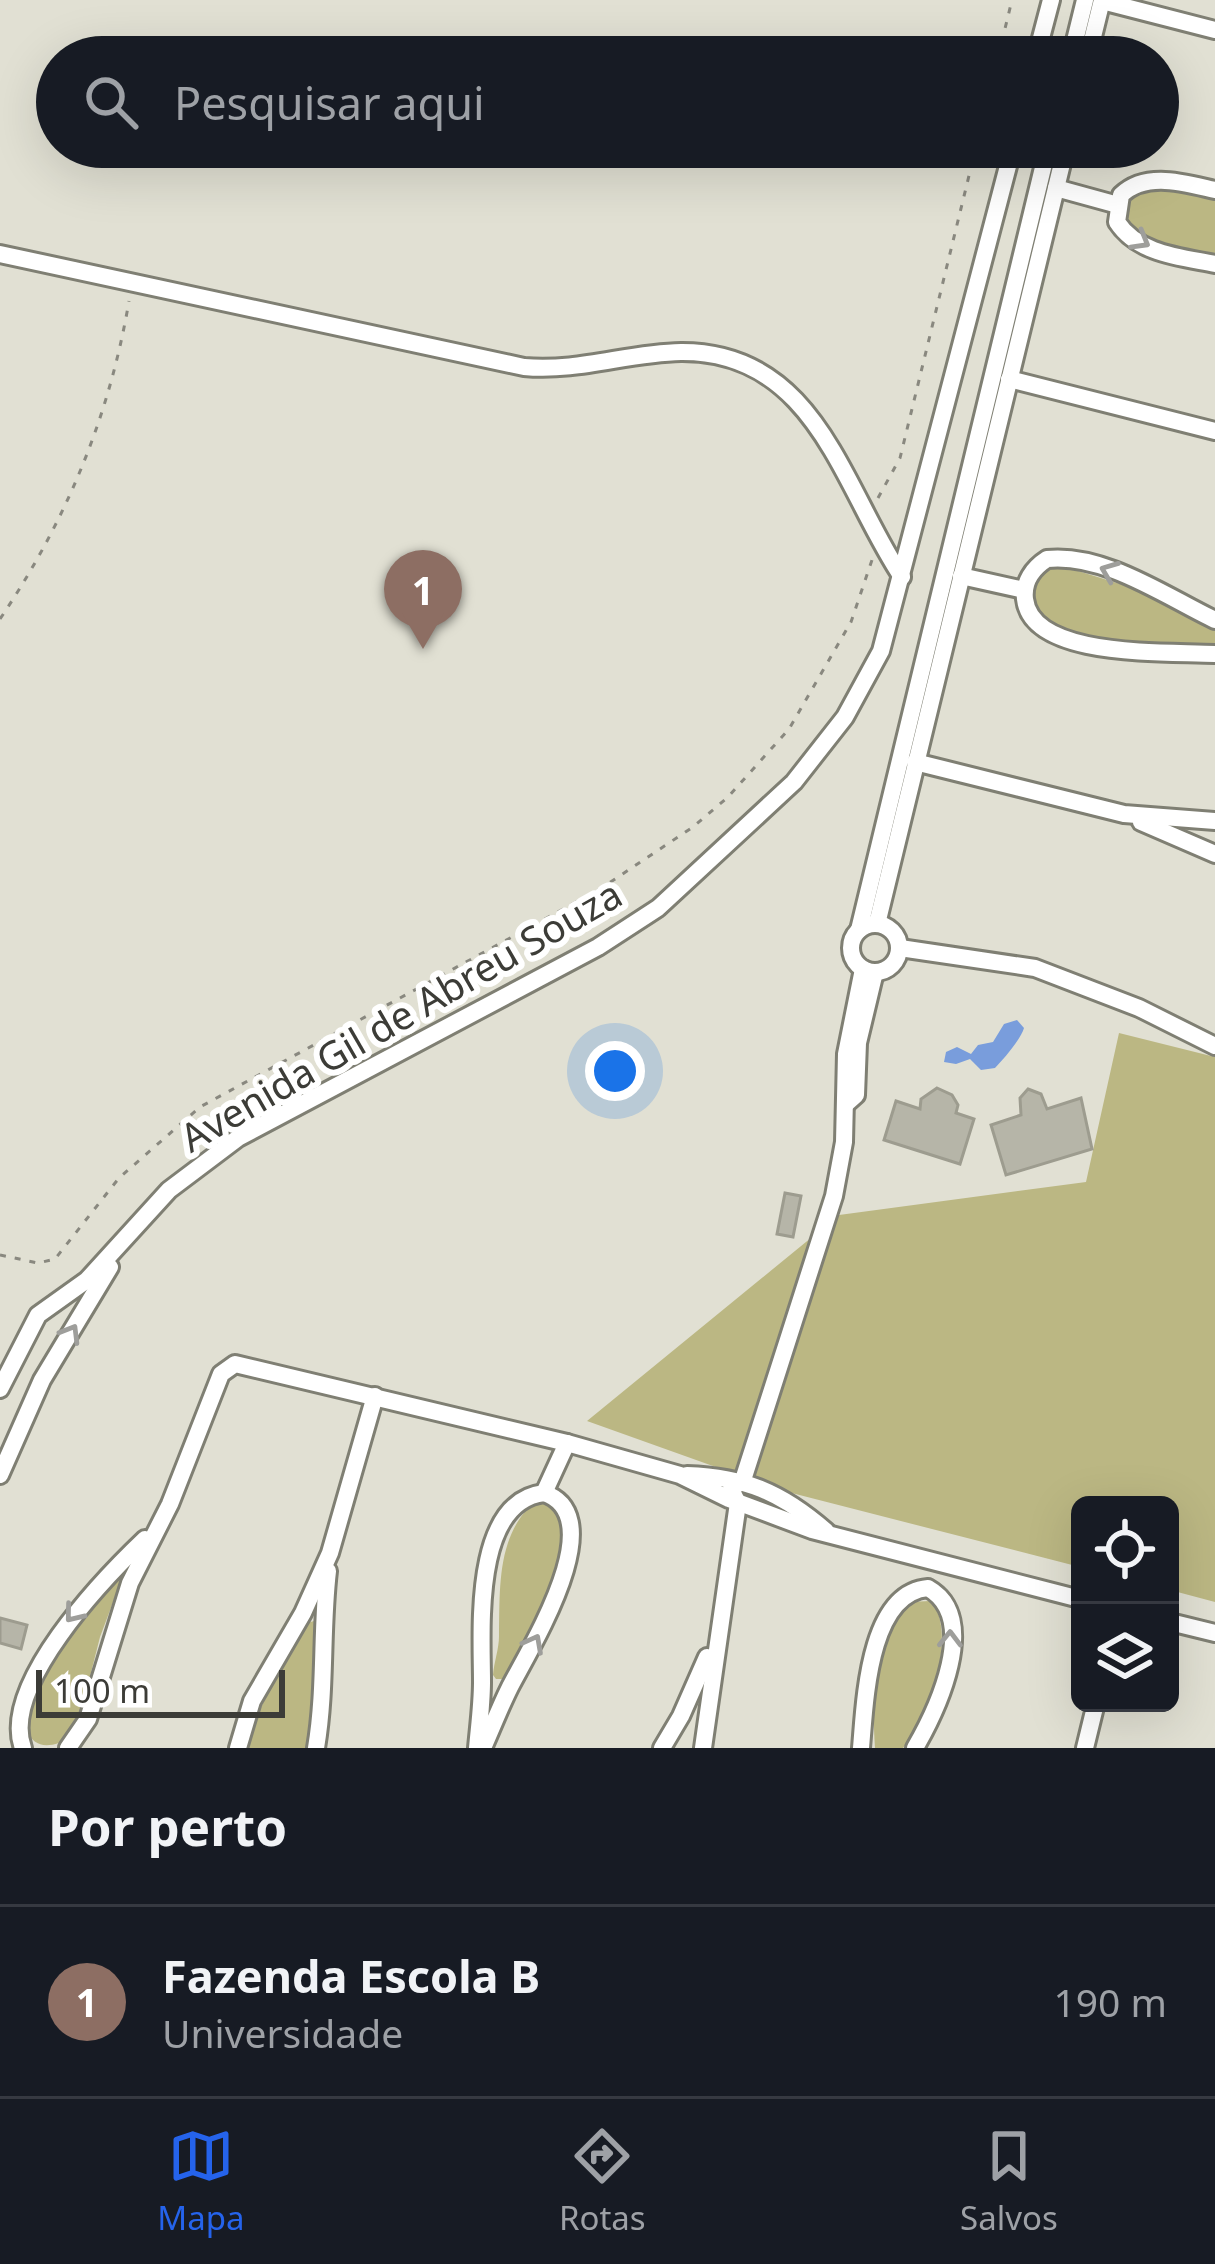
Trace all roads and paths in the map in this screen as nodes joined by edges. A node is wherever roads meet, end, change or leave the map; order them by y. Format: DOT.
graph roads {
  1 [pos="1012,0"];
  2 [pos="1051,0"];
  3 [pos="1085,0"];
  4 [pos="1102,0"];
  5 [pos="1215,30"];
  6 [pos="1003,36"];
  7 [pos="1042,36"];
  8 [pos="1076,36"];
  9 [pos="1093,36"];
  10 [pos="971,168"];
  11 [pos="1008,168"];
  12 [pos="1043,168"];
  13 [pos="1061,168"];
  14 [pos="1056,188"];
  15 [pos="1215,190"];
  16 [pos="1118,205"];
  17 [pos="0,254"];
  18 [pos="1215,264"];
  19 [pos="132,283"];
  20 [pos="1009,379"];
  21 [pos="1215,431"];
  22 [pos="871,520"];
  23 [pos="872,556"];
  24 [pos="961,576"];
  25 [pos="902,577"];
  26 [pos="1024,590"];
  27 [pos="0,619"];
  28 [pos="1215,620"];
  29 [pos="1215,654"];
  30 [pos="915,762"];
  31 [pos="1124,814"];
  32 [pos="1205,821"];
  33 [pos="1187,842"];
  34 [pos="1215,854"];
  35 [pos="868,927"];
  36 [pos="900,948"];
  37 [pos="869,971"];
  38 [pos="1215,1046"];
  39 [pos="129,1235"];
  40 [pos="0,1255"];
  41 [pos="3,1366"];
  42 [pos="42,1380"];
  43 [pos="0,1389"];
  44 [pos="375,1396"];
  45 [pos="567,1443"];
  46 [pos="680,1474"];
  47 [pos="0,1475"];
  48 [pos="743,1480"];
  49 [pos="544,1492"];
  50 [pos="738,1503"];
  51 [pos="154,1530"];
  52 [pos="829,1534"];
  53 [pos="330,1552"];
  54 [pos="934,1562"];
  55 [pos="112,1571"];
  56 [pos="130,1583"];
  57 [pos="928,1588"];
  58 [pos="1071,1597"];
  59 [pos="303,1613"];
  60 [pos="322,1620"];
  61 [pos="1179,1624"];
  62 [pos="1215,1633"];
  63 [pos="717,1634"];
  64 [pos="482,1687"];
  65 [pos="507,1693"];
  66 [pos="1094,1712"];
  67 [pos="681,1716"];
  68 [pos="704,1725"];
  69 [pos="23,1748"];
  70 [pos="68,1748"];
  71 [pos="238,1748"];
  72 [pos="316,1748"];
  73 [pos="480,1748"];
  74 [pos="662,1748"];
  75 [pos="703,1748"];
  76 [pos="862,1748"];
  77 [pos="915,1748"];
  78 [pos="1085,1748"];
  1 -- 6 [label="path"];
  2 -- 7 [label="street"];
  3 -- 8 [label="street"];
  4 -- 5 [label="street"];
  4 -- 9 [label="street"];
  10 -- 22 [label="path"];
  11 -- 25 [label="street, Avenida Gil de Abreu Souza"];
  12 -- 35 [label="street"];
  13 -- 14 [label="street"];
  14 -- 16 [label="street"];
  14 -- 20 [label="street"];
  15 -- 16 [label="street"];
  16 -- 18 [label="street, one-way"];
  17 -- 19 [label="street"];
  19 -- 22 [label="street"];
  19 -- 27 [label="path"];
  20 -- 21 [label="street"];
  20 -- 24 [label="street"];
  22 -- 25 [label="street"];
  23 -- 40 [label="path"];
  24 -- 26 [label="street"];
  24 -- 30 [label="street"];
  25 -- 39 [label="street, Avenida Gil de Abreu Souza"];
  28 -- 26 [label="street, one-way"];
  26 -- 29 [label="street"];
  30 -- 31 [label="street"];
  30 -- 35 [label="street"];
  31 -- 32 [label="street"];
  31 -- 33 [label="street"];
  32 -- 33 [label="street"];
  33 -- 34 [label="street"];
  35 -- 36 [label="street"];
  35 -- 37 [label="street"];
  36 -- 37 [label="street"];
  36 -- 38 [label="street"];
  37 -- 48 [label="street"];
  39 -- 41 [label="street, Avenida Gil de Abreu Souza"];
  42 -- 39 [label="street, Avenida Gil de Abreu Souza, one-way"];
  41 -- 42 [label="street"];
  41 -- 43 [label="street, Avenida Gil de Abreu Souza"];
  42 -- 47 [label="street, Avenida Gil de Abreu Souza"];
  44 -- 45 [label="street"];
  44 -- 51 [label="street"];
  44 -- 53 [label="street"];
  45 -- 46 [label="street"];
  45 -- 49 [label="street"];
  46 -- 48 [label="street"];
  46 -- 50 [label="street"];
  48 -- 50 [label="street"];
  48 -- 52 [label="street"];
  49 -- 64 [label="street"];
  65 -- 49 [label="street, one-way"];
  50 -- 52 [label="street"];
  50 -- 63 [label="street"];
  51 -- 55 [label="street"];
  51 -- 56 [label="street"];
  52 -- 54 [label="street"];
  53 -- 59 [label="street"];
  53 -- 60 [label="street"];
  54 -- 57 [label="street"];
  54 -- 58 [label="street"];
  55 -- 56 [label="street"];
  55 -- 69 [label="street, one-way"];
  56 -- 70 [label="street"];
  57 -- 76 [label="street"];
  77 -- 57 [label="street, one-way"];
  59 -- 60 [label="street"];
  59 -- 71 [label="street"];
  60 -- 72 [label="street"];
  61 -- 62 [label="street"];
  63 -- 67 [label="street"];
  63 -- 68 [label="street"];
  64 -- 65 [label="street"];
  64 -- 73 [label="street"];
  65 -- 73 [label="street"];
  66 -- 78 [label="street"];
  67 -- 68 [label="street"];
  67 -- 74 [label="street"];
  68 -- 75 [label="street"];
}
